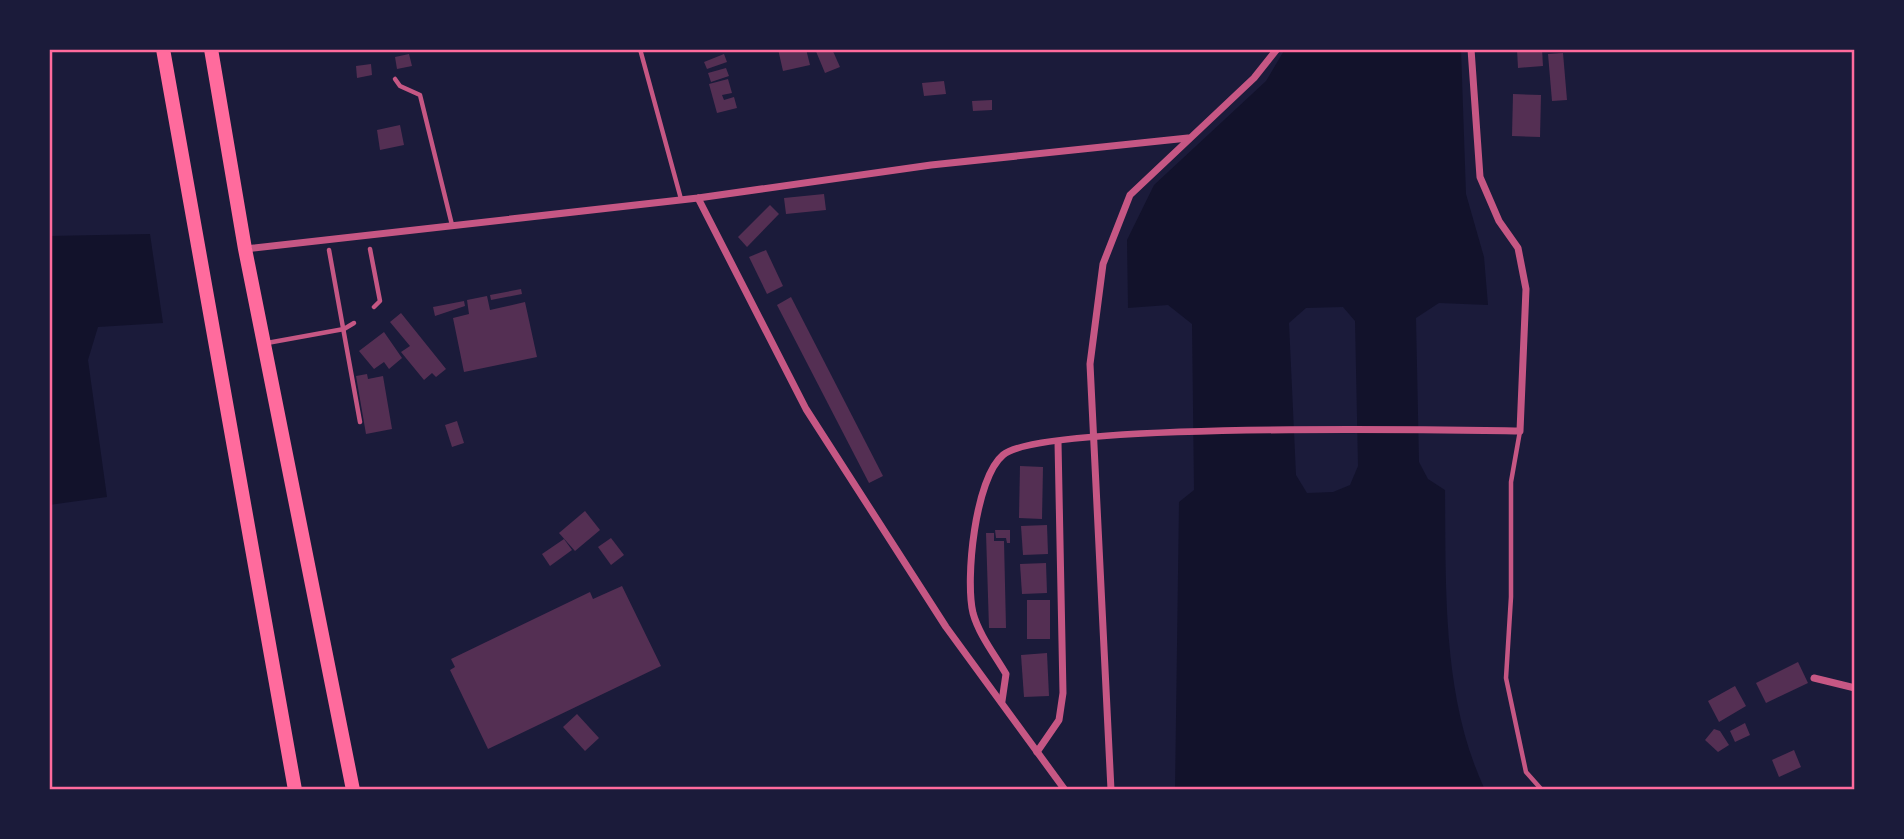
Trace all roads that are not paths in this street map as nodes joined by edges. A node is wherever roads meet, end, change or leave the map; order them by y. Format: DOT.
graph roads {
  1 [pos="163,49"];
  2 [pos="211,49"];
  3 [pos="640,49"];
  4 [pos="1277,49"];
  5 [pos="1471,49"];
  6 [pos="395,79"];
  7 [pos="1188,138"];
  8 [pos="698,198"];
  9 [pos="681,199"];
  10 [pos="452,225"];
  11 [pos="370,248"];
  12 [pos="245,249"];
  13 [pos="329,250"];
  14 [pos="374,307"];
  15 [pos="354,323"];
  16 [pos="344,328"];
  17 [pos="264,344"];
  18 [pos="360,422"];
  19 [pos="1520,431"];
  20 [pos="1093,437"];
  21 [pos="1058,442"];
  22 [pos="1814,678"];
  23 [pos="1855,688"];
  24 [pos="1002,701"];
  25 [pos="1037,752"];
  26 [pos="295,790"];
  27 [pos="353,790"];
  28 [pos="1065,790"];
  29 [pos="1111,790"];
  30 [pos="1542,790"];
  1 -- 26 [label="highway"];
  2 -- 12 [label="highway"];
  3 -- 9 [label="lane"];
  4 -- 7 [label="street"];
  5 -- 19 [label="street"];
  6 -- 10 [label="lane"];
  7 -- 8 [label="street"];
  7 -- 20 [label="street"];
  8 -- 9 [label="street"];
  8 -- 24 [label="street"];
  9 -- 10 [label="street"];
  10 -- 12 [label="street"];
  11 -- 14 [label="lane"];
  12 -- 17 [label="highway"];
  13 -- 16 [label="lane"];
  15 -- 16 [label="lane"];
  16 -- 17 [label="lane"];
  16 -- 18 [label="lane"];
  17 -- 27 [label="highway"];
  19 -- 20 [label="street"];
  19 -- 30 [label="lane"];
  20 -- 21 [label="street"];
  20 -- 29 [label="street"];
  21 -- 24 [label="street"];
  21 -- 25 [label="street"];
  22 -- 23 [label="street"];
  24 -- 25 [label="street"];
  25 -- 28 [label="street"];
}
